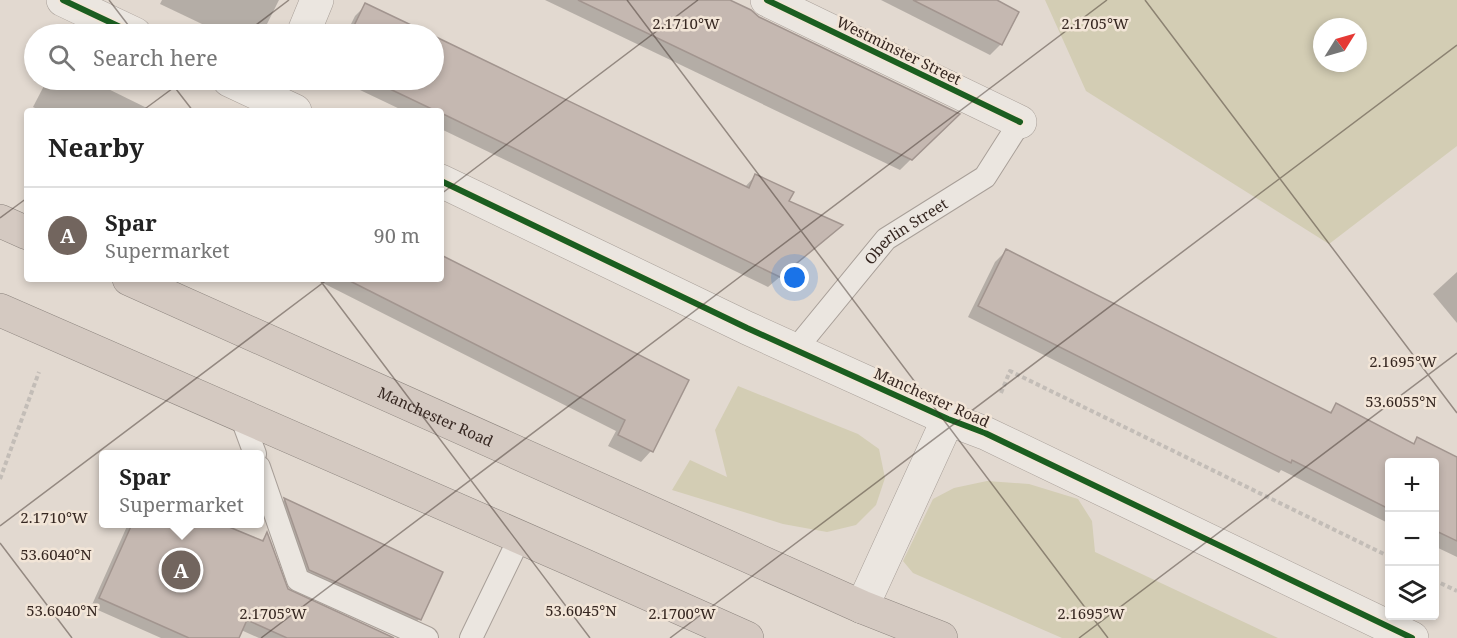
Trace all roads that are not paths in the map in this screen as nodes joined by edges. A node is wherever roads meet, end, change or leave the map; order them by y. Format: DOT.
graph roads {
  1 [pos="63,0"];
  2 [pos="317,0"];
  3 [pos="767,0"];
  4 [pos="114,24"];
  5 [pos="307,24"];
  6 [pos="260,90"];
  7 [pos="285,98"];
  8 [pos="1020,122"];
  9 [pos="444,182"];
  10 [pos="0,221"];
  11 [pos="24,232"];
  12 [pos="136,282"];
  13 [pos="0,310"];
  14 [pos="795,350"];
  15 [pos="241,416"];
  16 [pos="948,419"];
  17 [pos="254,450"];
  18 [pos="264,481"];
  19 [pos="520,537"];
  20 [pos="862,607"];
  21 [pos="427,638"];
  22 [pos="471,638"];
  23 [pos="747,638"];
  24 [pos="941,638"];
  25 [pos="1412,638"];
  1 -- 4 [label="street"];
  2 -- 5 [label="street"];
  3 -- 8 [label="street, Westminster Street"];
  6 -- 7 [label="street"];
  8 -- 14 [label="lane, Oberlin Street"];
  9 -- 14 [label="street, Manchester Road"];
  10 -- 11 [label="highway"];
  12 -- 20 [label="highway, Manchester Road"];
  13 -- 15 [label="highway"];
  14 -- 16 [label="street, Manchester Road"];
  15 -- 17 [label="lane"];
  15 -- 19 [label="highway"];
  16 -- 20 [label="street"];
  16 -- 25 [label="street, Manchester Road"];
  18 -- 21 [label="lane"];
  19 -- 22 [label="lane"];
  19 -- 23 [label="highway"];
  20 -- 24 [label="highway, Manchester Road"];
}
